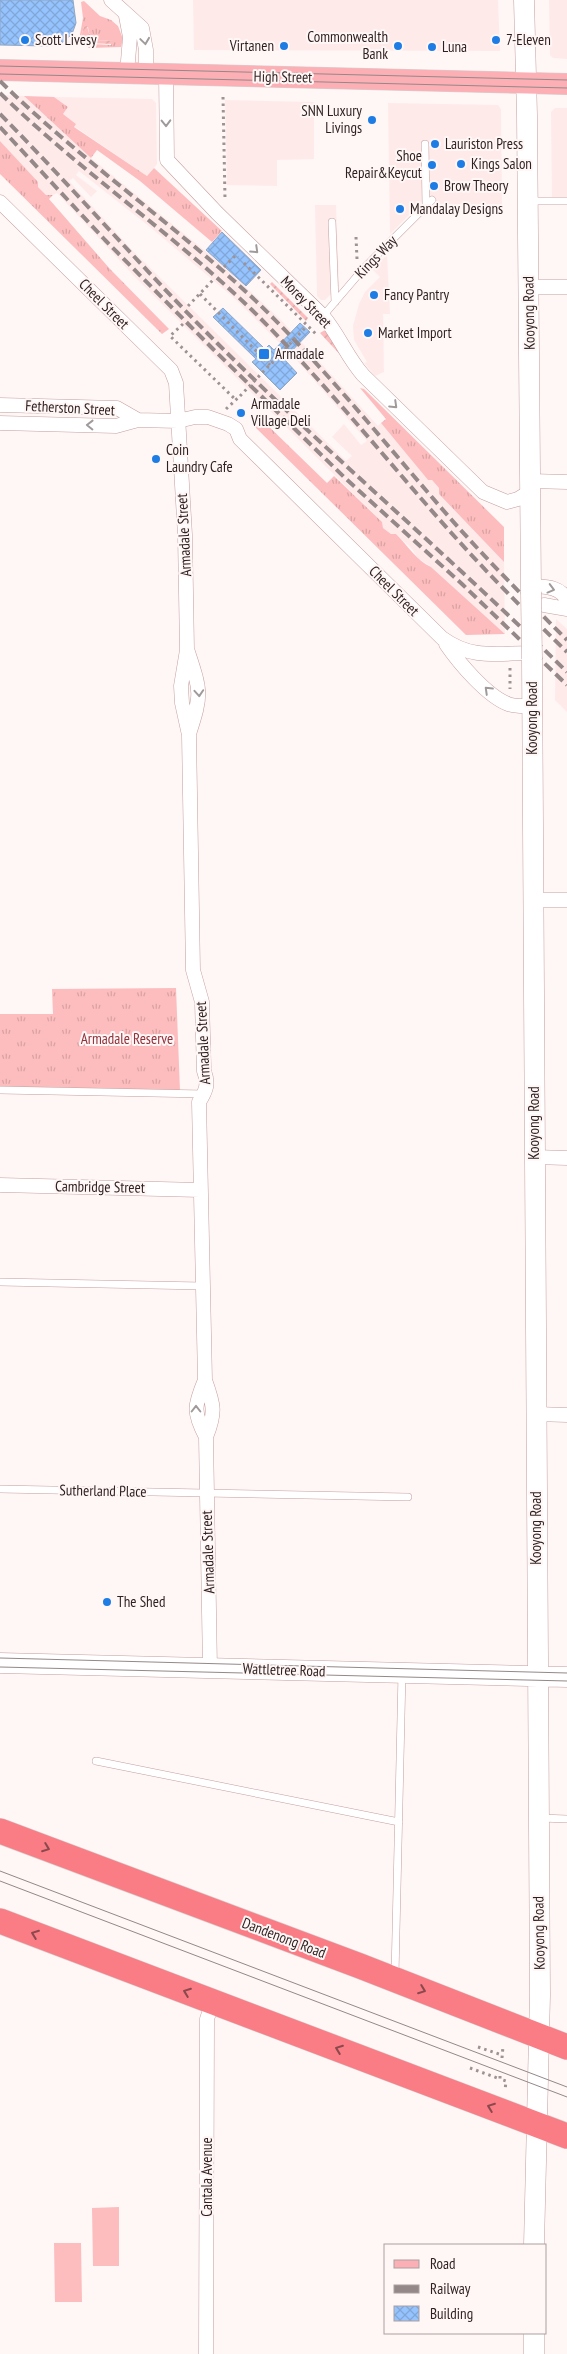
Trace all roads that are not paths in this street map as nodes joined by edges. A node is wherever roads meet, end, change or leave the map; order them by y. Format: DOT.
graph roads {
  1 [pos="111,0"];
  2 [pos="524,0"];
  3 [pos="0,70"];
  4 [pos="146,73"];
  5 [pos="526,83"];
  6 [pos="567,84"];
  7 [pos="425,144"];
  8 [pos="432,200"];
  9 [pos="528,201"];
  10 [pos="567,201"];
  11 [pos="0,202"];
  12 [pos="426,206"];
  13 [pos="332,222"];
  14 [pos="529,287"];
  15 [pos="567,287"];
  16 [pos="335,302"];
  17 [pos="323,316"];
  18 [pos="0,405"];
  19 [pos="51,406"];
  20 [pos="138,420"];
  21 [pos="178,421"];
  22 [pos="0,424"];
  23 [pos="50,424"];
  24 [pos="567,482"];
  25 [pos="531,486"];
  26 [pos="536,594"];
  27 [pos="567,600"];
  28 [pos="567,610"];
  29 [pos="442,638"];
  30 [pos="530,655"];
  31 [pos="532,706"];
  32 [pos="533,900"];
  33 [pos="567,900"];
  34 [pos="0,1090"];
  35 [pos="204,1094"];
  36 [pos="534,1157"];
  37 [pos="567,1158"];
  38 [pos="0,1185"];
  39 [pos="200,1190"];
  40 [pos="0,1282"];
  41 [pos="202,1286"];
  42 [pos="536,1414"];
  43 [pos="567,1415"];
  44 [pos="0,1489"];
  45 [pos="207,1493"];
  46 [pos="408,1497"];
  47 [pos="0,1663"];
  48 [pos="210,1668"];
  49 [pos="402,1673"];
  50 [pos="537,1676"];
  51 [pos="567,1677"];
  52 [pos="96,1761"];
  53 [pos="538,1818"];
  54 [pos="567,1819"];
  55 [pos="399,1822"];
  56 [pos="0,1831"];
  57 [pos="0,1921"];
  58 [pos="394,1980"];
  59 [pos="213,2002"];
  60 [pos="539,2036"];
  61 [pos="567,2047"];
  62 [pos="536,2124"];
  63 [pos="567,2136"];
  64 [pos="534,2244"];
  65 [pos="534,2334"];
  66 [pos="206,2354"];
  67 [pos="534,2354"];
  1 -- 4 [label="street, Morey Street"];
  2 -- 5 [label="street, Kooyong Road"];
  3 -- 4 [label="main road, High Street"];
  4 -- 5 [label="main road, High Street"];
  4 -- 17 [label="street, Morey Street, one-way"];
  5 -- 6 [label="main road, High Street"];
  5 -- 9 [label="street, Kooyong Road"];
  7 -- 12 [label="lane"];
  8 -- 12 [label="lane, Kings Way"];
  9 -- 10 [label="lane"];
  9 -- 14 [label="street, Kooyong Road"];
  11 -- 21 [label="street, Cheel Street"];
  12 -- 16 [label="lane, Kings Way"];
  13 -- 16 [label="lane"];
  14 -- 15 [label="street"];
  14 -- 25 [label="street, Kooyong Road"];
  16 -- 17 [label="lane, Kings Way"];
  17 -- 25 [label="street, Morey Street, one-way"];
  18 -- 19 [label="street, Fetherston Street"];
  19 -- 20 [label="street, Fetherston Street"];
  19 -- 23 [label="street"];
  20 -- 21 [label="street, Fetherston Street"];
  20 -- 23 [label="street, Fetherston Street, one-way"];
  21 -- 29 [label="street, Cheel Street"];
  21 -- 35 [label="street, Armadale Street"];
  22 -- 23 [label="street, Fetherston Street"];
  24 -- 25 [label="street"];
  25 -- 26 [label="street, Kooyong Road"];
  26 -- 27 [label="street, one-way"];
  26 -- 28 [label="street"];
  26 -- 30 [label="street, Kooyong Road, bridge"];
  29 -- 30 [label="street, Cheel Street"];
  31 -- 29 [label="street, Cheel Street, one-way"];
  30 -- 31 [label="street, Kooyong Road"];
  31 -- 32 [label="street, Kooyong Road"];
  32 -- 33 [label="street"];
  32 -- 36 [label="street, Kooyong Road"];
  34 -- 35 [label="lane"];
  35 -- 39 [label="street, Armadale Street"];
  36 -- 37 [label="street"];
  36 -- 42 [label="street, Kooyong Road"];
  38 -- 39 [label="street, Cambridge Street"];
  39 -- 41 [label="street, Armadale Street"];
  40 -- 41 [label="lane"];
  41 -- 45 [label="street, Armadale Street"];
  42 -- 43 [label="street"];
  42 -- 50 [label="street, Kooyong Road"];
  44 -- 45 [label="lane, Sutherland Place"];
  45 -- 46 [label="lane, Sutherland Place"];
  45 -- 48 [label="street, Armadale Street"];
  47 -- 48 [label="street, Wattletree Road"];
  48 -- 49 [label="street, Wattletree Road"];
  49 -- 50 [label="street, Wattletree Road"];
  49 -- 55 [label="lane"];
  50 -- 51 [label="street, Wattletree Road"];
  50 -- 53 [label="street, Kooyong Road"];
  52 -- 55 [label="lane"];
  53 -- 54 [label="lane"];
  53 -- 60 [label="street, Kooyong Road"];
  55 -- 58 [label="lane"];
  56 -- 58 [label="highway, Dandenong Road, one-way"];
  59 -- 57 [label="highway, one-way"];
  58 -- 60 [label="highway, Dandenong Road, one-way"];
  62 -- 59 [label="highway, one-way"];
  59 -- 66 [label="street, Cantala Avenue"];
  60 -- 61 [label="highway, Dandenong Road"];
  60 -- 62 [label="street, Kooyong Road"];
  62 -- 63 [label="highway"];
  62 -- 64 [label="street, Kooyong Road"];
  65 -- 67 [label="street"];
}
